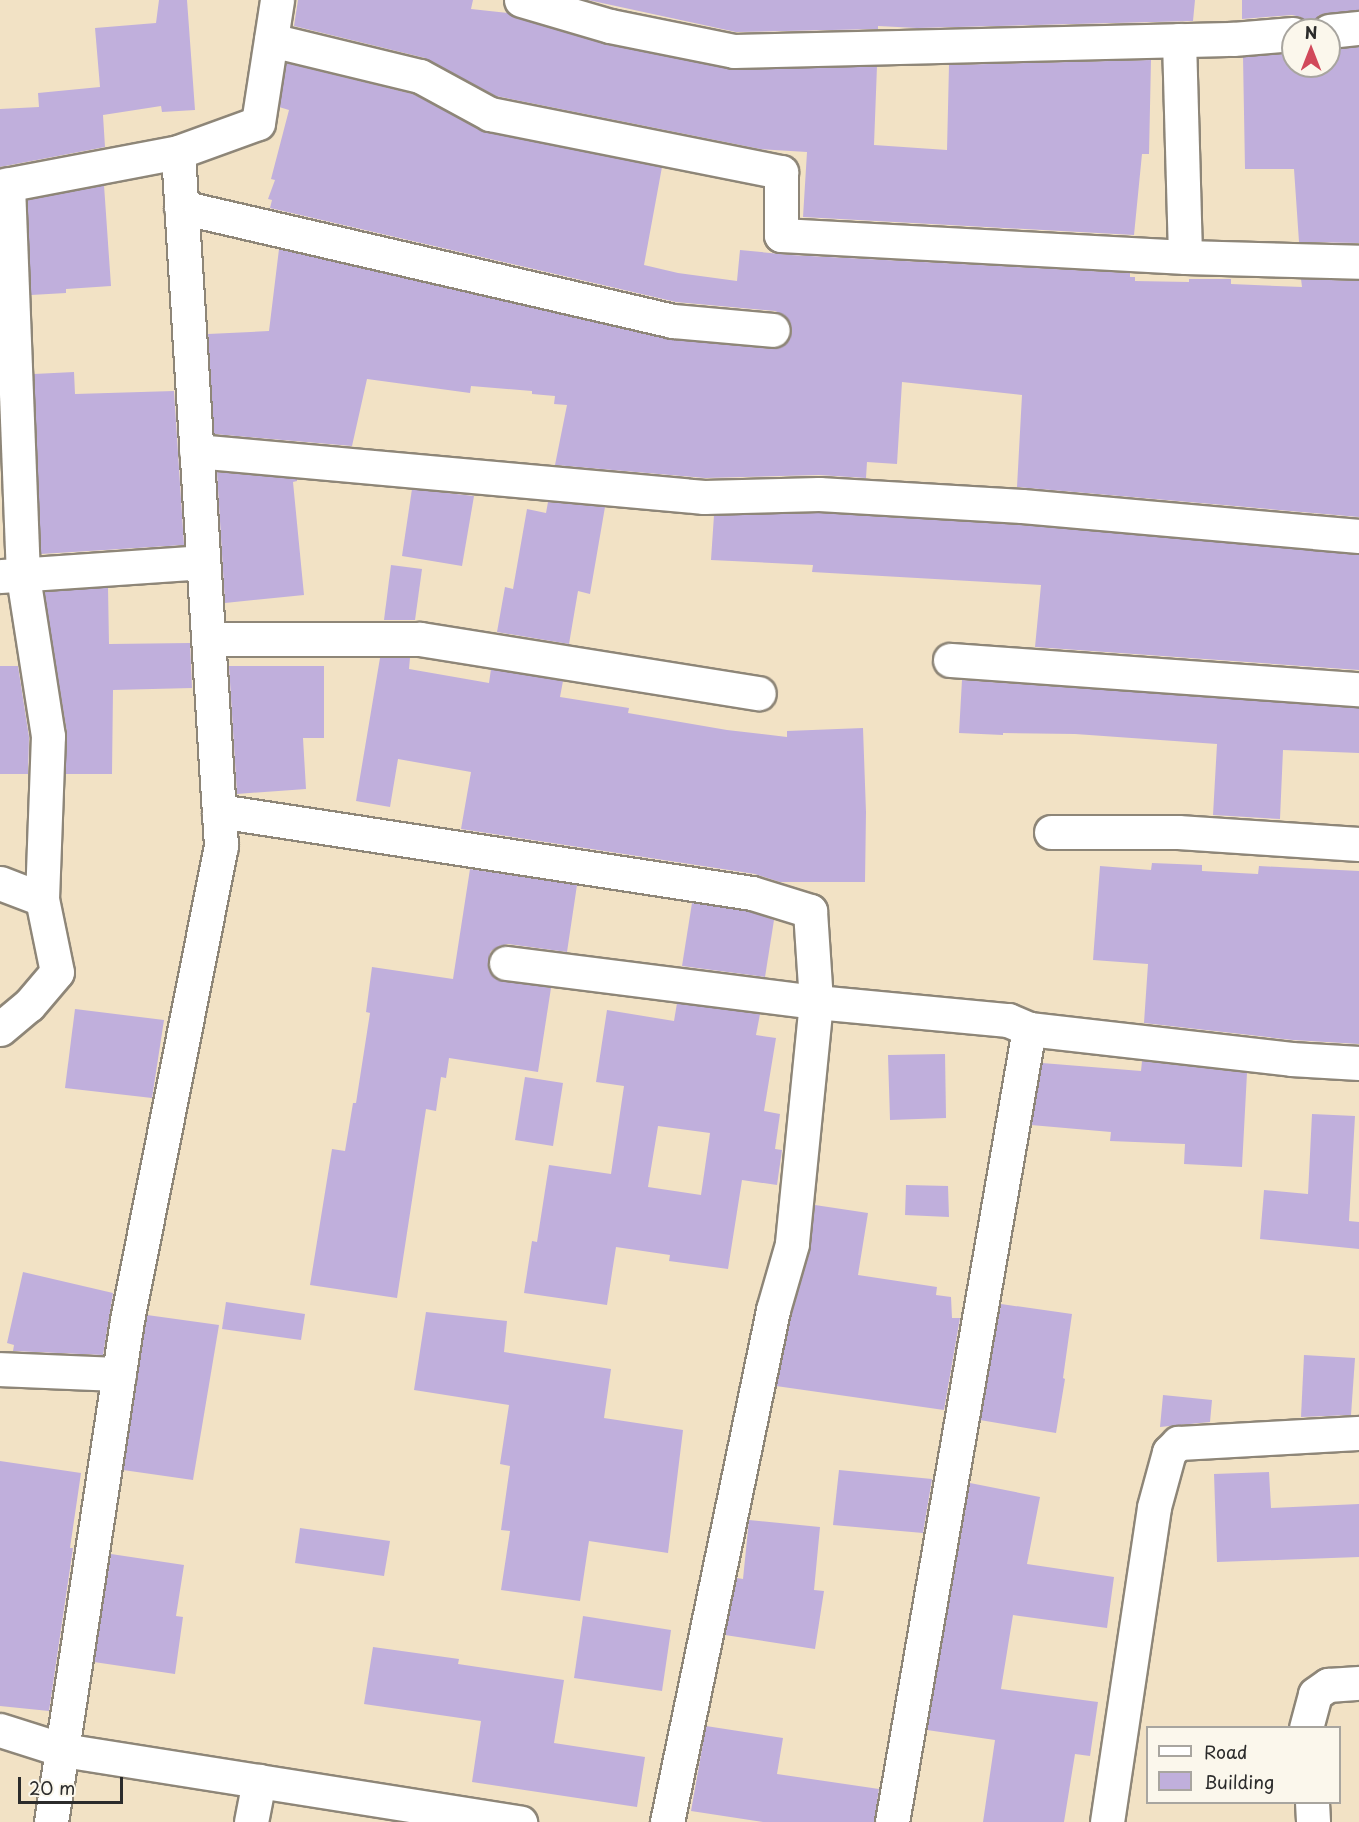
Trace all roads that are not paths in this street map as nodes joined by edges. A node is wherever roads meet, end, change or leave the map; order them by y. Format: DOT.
graph roads {
  1 [pos="277,0"];
  2 [pos="521,0"];
  3 [pos="1359,28"];
  4 [pos="1341,30"];
  5 [pos="1281,35"];
  6 [pos="271,40"];
  7 [pos="1179,40"];
  8 [pos="178,152"];
  9 [pos="4,185"];
  10 [pos="181,207"];
  11 [pos="1185,256"];
  12 [pos="1359,262"];
  13 [pos="773,330"];
  14 [pos="196,451"];
  15 [pos="1359,536"];
  16 [pos="203,562"];
  17 [pos="12,576"];
  18 [pos="208,639"];
  19 [pos="950,660"];
  20 [pos="1359,689"];
  21 [pos="759,693"];
  22 [pos="219,812"];
  23 [pos="1051,832"];
  24 [pos="1359,844"];
  25 [pos="0,883"];
  26 [pos="42,899"];
  27 [pos="506,963"];
  28 [pos="816,1002"];
  29 [pos="0,1029"];
  30 [pos="1029,1029"];
  31 [pos="1359,1063"];
  32 [pos="0,1369"];
  33 [pos="119,1374"];
  34 [pos="1359,1433"];
  35 [pos="1359,1683"];
  36 [pos="1307,1726"];
  37 [pos="0,1730"];
  38 [pos="63,1750"];
  39 [pos="259,1781"];
  40 [pos="1311,1804"];
  41 [pos="51,1822"];
  42 [pos="251,1822"];
  43 [pos="519,1822"];
  44 [pos="667,1822"];
  45 [pos="892,1822"];
  46 [pos="1107,1822"];
  47 [pos="1313,1822"];
  1 -- 6 [label="street"];
  2 -- 7 [label="street"];
  3 -- 4 [label="street"];
  5 -- 7 [label="street"];
  6 -- 8 [label="street"];
  6 -- 11 [label="street"];
  7 -- 11 [label="street"];
  8 -- 9 [label="street"];
  8 -- 10 [label="street"];
  9 -- 17 [label="street"];
  10 -- 13 [label="street"];
  10 -- 14 [label="street"];
  11 -- 12 [label="street"];
  14 -- 15 [label="street"];
  14 -- 16 [label="street"];
  16 -- 17 [label="street"];
  16 -- 18 [label="street"];
  17 -- 26 [label="street"];
  18 -- 21 [label="street"];
  18 -- 22 [label="street"];
  19 -- 20 [label="street"];
  22 -- 28 [label="street"];
  22 -- 33 [label="street"];
  23 -- 24 [label="street"];
  25 -- 26 [label="street"];
  26 -- 29 [label="street"];
  27 -- 28 [label="street"];
  28 -- 30 [label="street"];
  28 -- 44 [label="street"];
  30 -- 31 [label="street"];
  30 -- 45 [label="street"];
  32 -- 33 [label="street"];
  33 -- 38 [label="street"];
  34 -- 46 [label="street"];
  35 -- 36 [label="street"];
  37 -- 38 [label="street"];
  38 -- 39 [label="street"];
  38 -- 41 [label="street"];
  39 -- 42 [label="street"];
  39 -- 43 [label="street"];
  40 -- 47 [label="street"];
}
